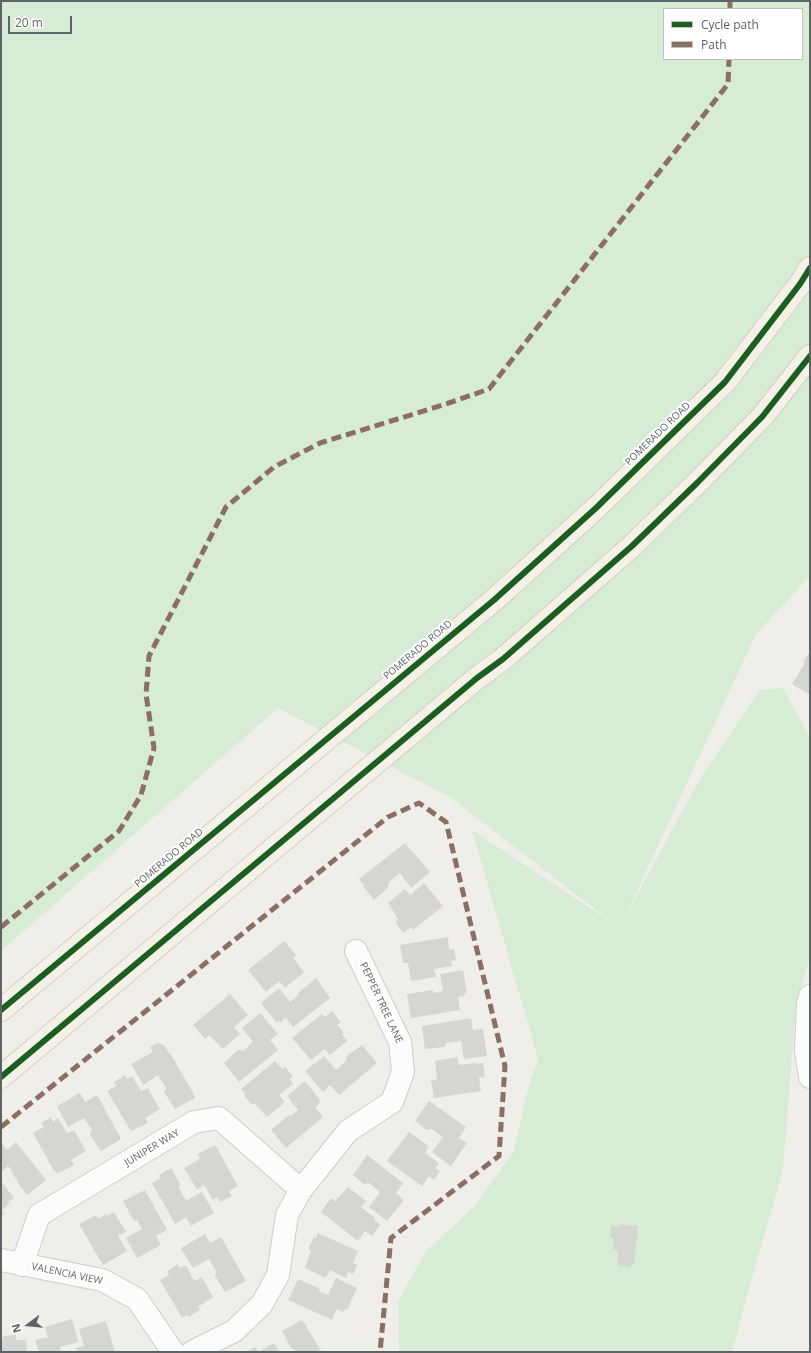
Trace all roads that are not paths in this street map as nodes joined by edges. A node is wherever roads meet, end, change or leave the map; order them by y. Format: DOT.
graph roads {
  1 [pos="810,268"];
  2 [pos="810,356"];
  3 [pos="356,951"];
  4 [pos="810,996"];
  5 [pos="1,1010"];
  6 [pos="810,1077"];
  7 [pos="1,1078"];
  8 [pos="301,1190"];
  9 [pos="1,1260"];
  10 [pos="22,1265"];
  11 [pos="173,1352"];
  12 [pos="192,1352"];
  1 -- 5 [label="main road, POMERADO ROAD"];
  2 -- 7 [label="main road"];
  3 -- 8 [label="street, PEPPER TREE LANE"];
  4 -- 6 [label="street"];
  8 -- 10 [label="street, JUNIPER WAY"];
  8 -- 12 [label="street, PEPPER TREE LANE"];
  9 -- 10 [label="street, VALENCIA VIEW"];
  10 -- 11 [label="street, VALENCIA VIEW"];
}
